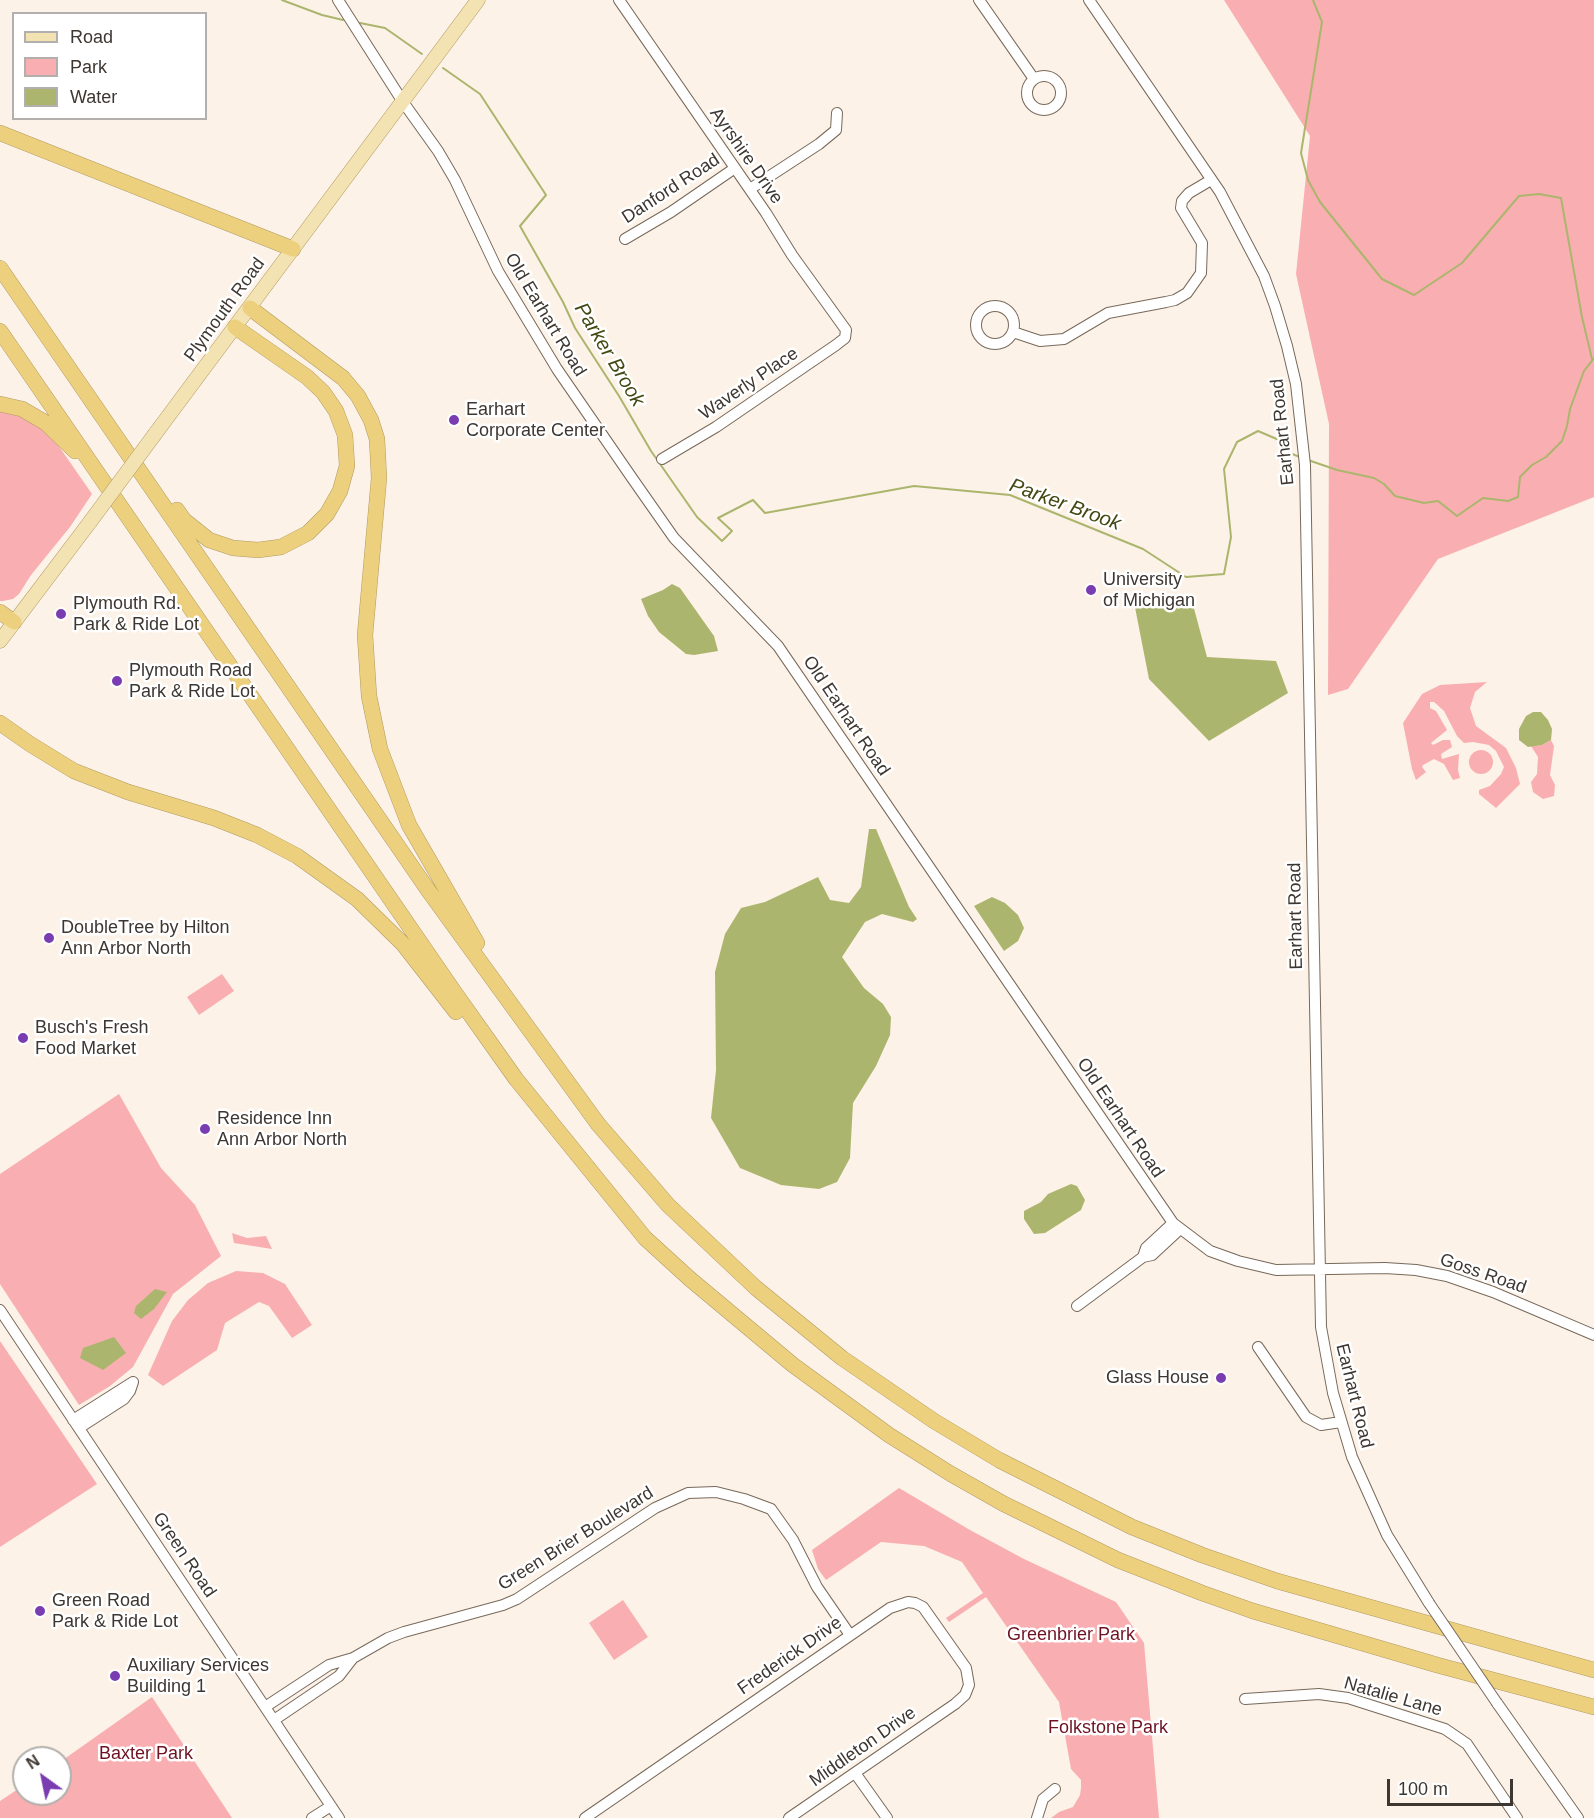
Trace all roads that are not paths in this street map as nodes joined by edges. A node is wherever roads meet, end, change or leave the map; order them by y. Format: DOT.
graph roads {
  1 [pos="338,0"];
  2 [pos="478,0"];
  3 [pos="619,0"];
  4 [pos="979,0"];
  5 [pos="1089,0"];
  6 [pos="1034,80"];
  7 [pos="403,102"];
  8 [pos="837,113"];
  9 [pos="0,133"];
  10 [pos="735,168"];
  11 [pos="1211,180"];
  12 [pos="750,189"];
  13 [pos="625,239"];
  14 [pos="293,249"];
  15 [pos="0,268"];
  16 [pos="250,308"];
  17 [pos="235,327"];
  18 [pos="846,330"];
  19 [pos="0,331"];
  20 [pos="1013,332"];
  21 [pos="0,404"];
  22 [pos="109,423"];
  23 [pos="662,459"];
  24 [pos="93,466"];
  25 [pos="0,612"];
  26 [pos="14,622"];
  27 [pos="0,641"];
  28 [pos="0,723"];
  29 [pos="535,1038"];
  30 [pos="1177,1226"];
  31 [pos="645,1238"];
  32 [pos="1319,1268"];
  33 [pos="1077,1306"];
  34 [pos="0,1310"];
  35 [pos="1594,1335"];
  36 [pos="1258,1347"];
  37 [pos="1341,1422"];
  38 [pos="76,1424"];
  39 [pos="850,1635"];
  40 [pos="353,1658"];
  41 [pos="1594,1670"];
  42 [pos="1245,1699"];
  43 [pos="956,1704"];
  44 [pos="265,1707"];
  45 [pos="1594,1707"];
  46 [pos="274,1720"];
  47 [pos="855,1773"];
  48 [pos="1055,1789"];
  49 [pos="331,1806"];
  50 [pos="312,1818"];
  51 [pos="339,1818"];
  52 [pos="585,1818"];
  53 [pos="789,1818"];
  54 [pos="887,1818"];
  55 [pos="1037,1818"];
  56 [pos="1517,1818"];
  57 [pos="1578,1818"];
  1 -- 7 [label="street, Old Earhart Road"];
  2 -- 7 [label="main road, Plymouth Road"];
  3 -- 10 [label="street, Ayrshire Drive"];
  4 -- 6 [label="street"];
  5 -- 11 [label="street, Earhart Road"];
  7 -- 14 [label="main road, Plymouth Road"];
  7 -- 30 [label="street, Old Earhart Road"];
  8 -- 12 [label="street"];
  9 -- 14 [label="highway"];
  10 -- 12 [label="street, Ayrshire Drive"];
  10 -- 13 [label="street, Danford Road"];
  11 -- 20 [label="street"];
  11 -- 32 [label="street, Earhart Road"];
  12 -- 18 [label="street, Ayrshire Drive"];
  14 -- 16 [label="main road, Plymouth Road"];
  15 -- 22 [label="highway"];
  16 -- 17 [label="main road, Plymouth Road"];
  16 -- 29 [label="highway"];
  17 -- 22 [label="highway"];
  17 -- 26 [label="main road, Plymouth Road, bridge"];
  18 -- 23 [label="street, Waverly Place"];
  19 -- 24 [label="highway"];
  21 -- 24 [label="highway"];
  22 -- 29 [label="highway"];
  24 -- 31 [label="highway"];
  25 -- 26 [label="highway"];
  26 -- 27 [label="main road, Plymouth Road"];
  28 -- 31 [label="highway"];
  29 -- 41 [label="highway"];
  30 -- 32 [label="street, Old Earhart Road"];
  30 -- 33 [label="street"];
  31 -- 45 [label="highway"];
  32 -- 35 [label="street, Goss Road"];
  32 -- 37 [label="street, Earhart Road"];
  34 -- 38 [label="street, Green Road"];
  36 -- 37 [label="street"];
  37 -- 57 [label="street, Earhart Road, bridge"];
  38 -- 38 [label="street"];
  38 -- 44 [label="street, Green Road"];
  39 -- 40 [label="street, Green Brier Boulevard"];
  39 -- 43 [label="street, Frederick Drive"];
  39 -- 52 [label="street, Frederick Drive"];
  40 -- 44 [label="street, Green Brier Boulevard"];
  40 -- 46 [label="street, Green Brier Boulevard"];
  42 -- 56 [label="street, Natalie Lane"];
  43 -- 47 [label="street, Middleton Drive"];
  44 -- 46 [label="street, Green Road"];
  46 -- 49 [label="street, Green Road"];
  47 -- 53 [label="street, Middleton Drive"];
  47 -- 54 [label="street"];
  48 -- 55 [label="street"];
  49 -- 50 [label="street"];
  49 -- 51 [label="street, Green Road"];
}
